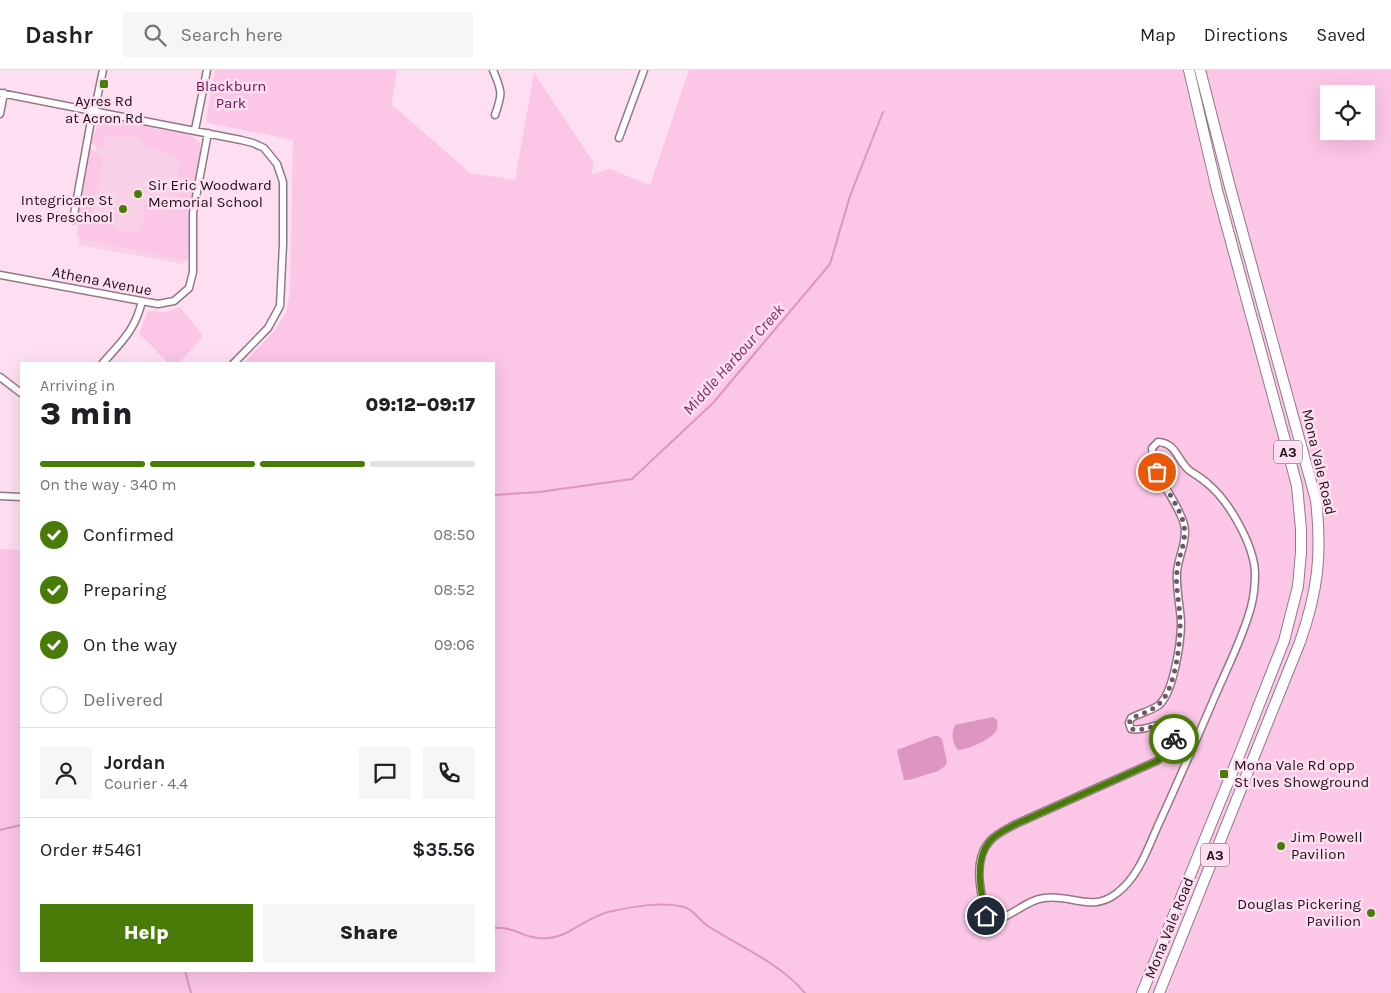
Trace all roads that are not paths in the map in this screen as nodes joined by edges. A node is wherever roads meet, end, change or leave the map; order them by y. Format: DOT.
graph roads {
  1 [pos="103,70"];
  2 [pos="207,70"];
  3 [pos="493,70"];
  4 [pos="644,70"];
  5 [pos="1189,70"];
  6 [pos="1200,70"];
  7 [pos="2,93"];
  8 [pos="94,112"];
  9 [pos="0,114"];
  10 [pos="495,115"];
  11 [pos="196,130"];
  12 [pos="208,133"];
  13 [pos="619,138"];
  14 [pos="73,220"];
  15 [pos="0,274"];
  16 [pos="142,301"];
  17 [pos="104,362"];
  18 [pos="235,362"];
  19 [pos="0,377"];
  20 [pos="20,392"];
  21 [pos="0,496"];
  22 [pos="20,497"];
  23 [pos="1173,743"];
  24 [pos="1190,755"];
  25 [pos="1142,993"];
  26 [pos="1159,993"];
  1 -- 8 [label="street"];
  2 -- 11 [label="street"];
  3 -- 10 [label="street"];
  4 -- 13 [label="street"];
  5 -- 25 [label="highway, Mona Vale Road / A3"];
  6 -- 26 [label="highway, Mona Vale Road / A3"];
  7 -- 8 [label="street"];
  7 -- 9 [label="street"];
  8 -- 11 [label="street"];
  8 -- 14 [label="street"];
  11 -- 12 [label="street"];
  12 -- 16 [label="street, Athena Avenue"];
  12 -- 18 [label="street"];
  15 -- 16 [label="street, Athena Avenue"];
  16 -- 17 [label="street"];
  19 -- 20 [label="street"];
  21 -- 22 [label="street"];
  23 -- 24 [label="street"];
  23 -- 24 [label="street"];
  23 -- 24 [label="street"];
}
